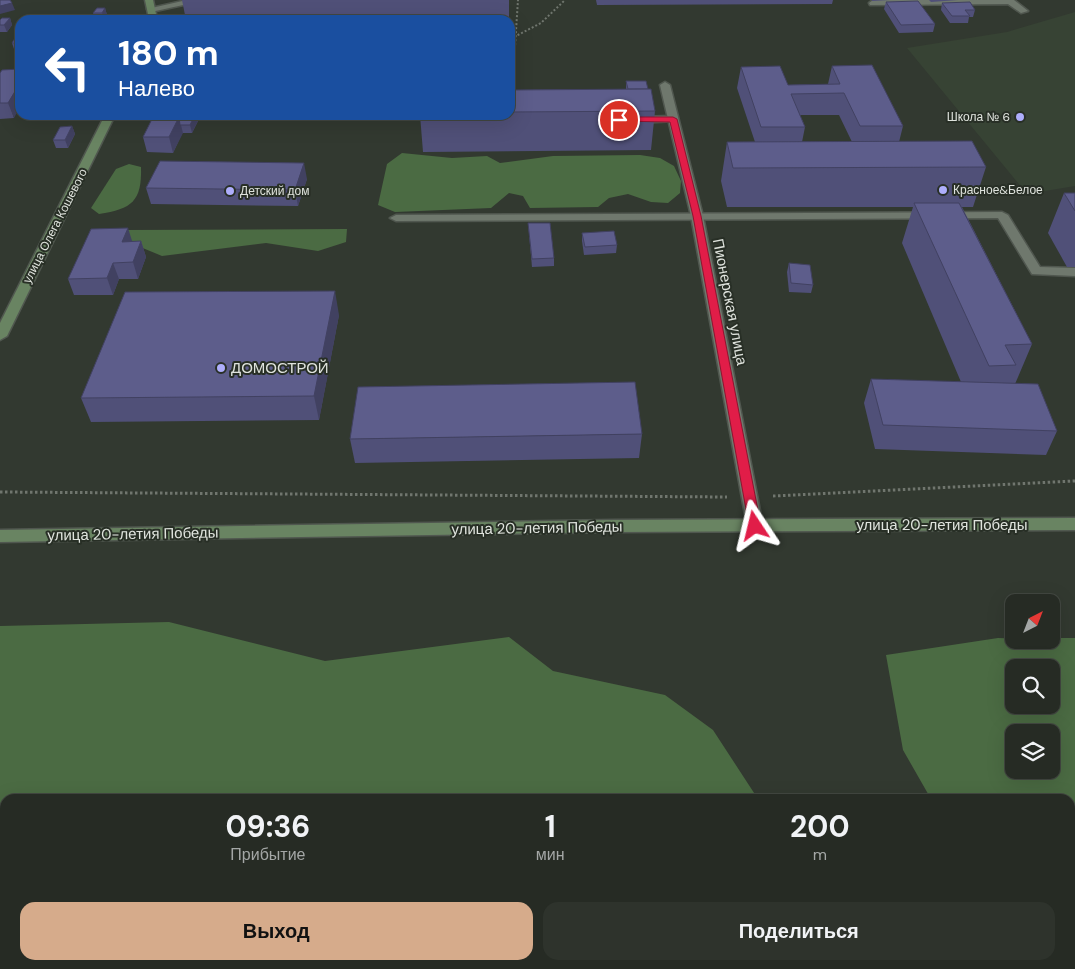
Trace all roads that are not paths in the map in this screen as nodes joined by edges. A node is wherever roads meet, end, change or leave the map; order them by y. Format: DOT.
graph roads {
  1 [pos="202,0"];
  2 [pos="1009,0"];
  3 [pos="873,3"];
  4 [pos="150,4"];
  5 [pos="1024,11"];
  6 [pos="665,86"];
  7 [pos="673,119"];
  8 [pos="108,120"];
  9 [pos="626,120"];
  10 [pos="697,216"];
  11 [pos="396,218"];
  12 [pos="1075,272"];
  13 [pos="0,336"];
  14 [pos="1075,524"];
  15 [pos="755,526"];
  16 [pos="0,536"];
  1 -- 4 [label="street"];
  2 -- 3 [label="street"];
  2 -- 5 [label="street"];
  6 -- 7 [label="street, Пионерская улица"];
  7 -- 9 [label="street"];
  7 -- 10 [label="street, Пионерская улица"];
  8 -- 13 [label="main road, улица Олега Кошевого"];
  10 -- 11 [label="street"];
  10 -- 12 [label="street"];
  10 -- 15 [label="street, Пионерская улица"];
  14 -- 15 [label="main road, улица 20-летия Победы"];
  15 -- 16 [label="main road, улица 20-летия Победы"];
}
